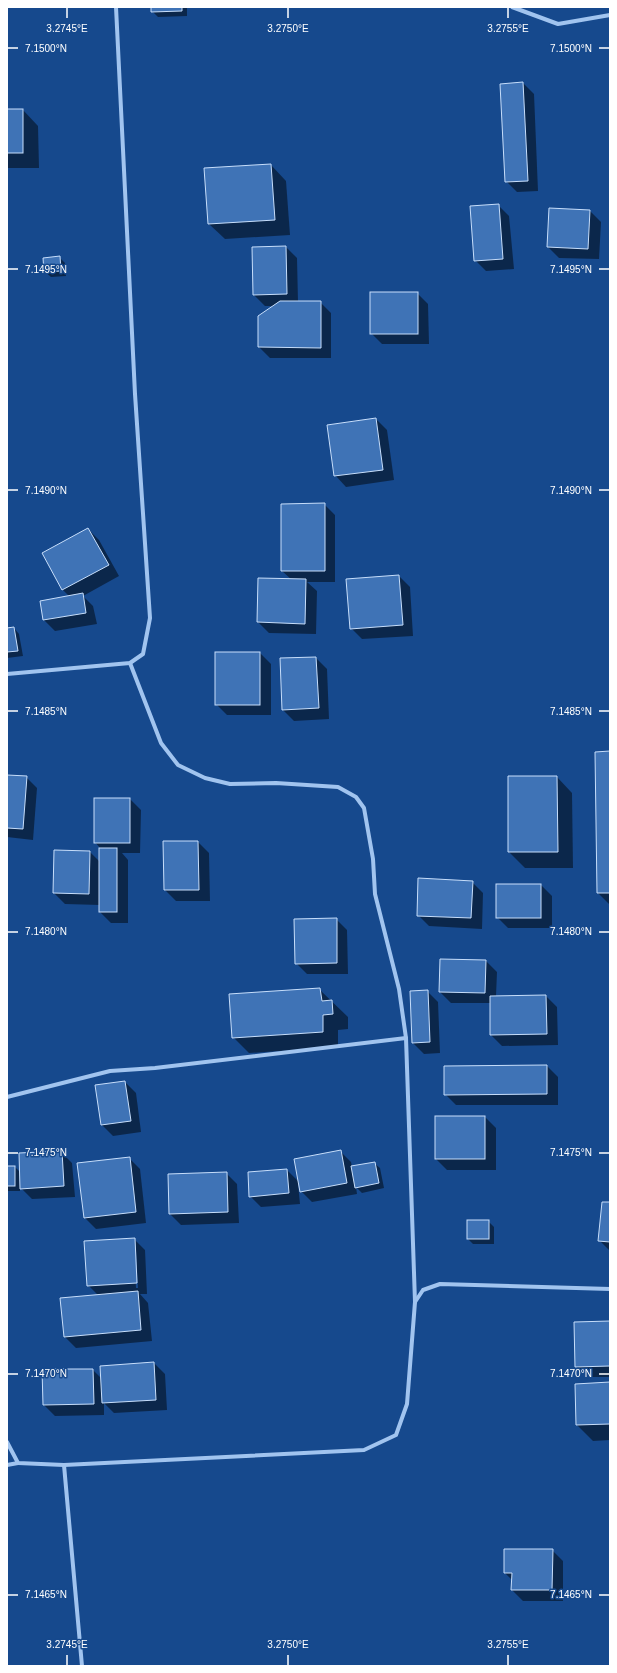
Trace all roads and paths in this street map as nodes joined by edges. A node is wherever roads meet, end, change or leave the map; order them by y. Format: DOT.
graph roads {
  1 [pos="116,7"];
  2 [pos="512,7"];
  3 [pos="610,15"];
  4 [pos="130,663"];
  5 [pos="7,674"];
  6 [pos="406,1038"];
  7 [pos="7,1096"];
  8 [pos="610,1289"];
  9 [pos="415,1302"];
  10 [pos="7,1442"];
  11 [pos="18,1463"];
  12 [pos="7,1465"];
  13 [pos="64,1465"];
  14 [pos="82,1666"];
  1 -- 4 [label="street"];
  2 -- 3 [label="street"];
  4 -- 5 [label="street"];
  4 -- 6 [label="street"];
  6 -- 7 [label="street"];
  6 -- 9 [label="street"];
  8 -- 9 [label="street"];
  9 -- 13 [label="street"];
  10 -- 11 [label="street"];
  11 -- 12 [label="street"];
  11 -- 13 [label="street"];
  13 -- 14 [label="street"];
}
